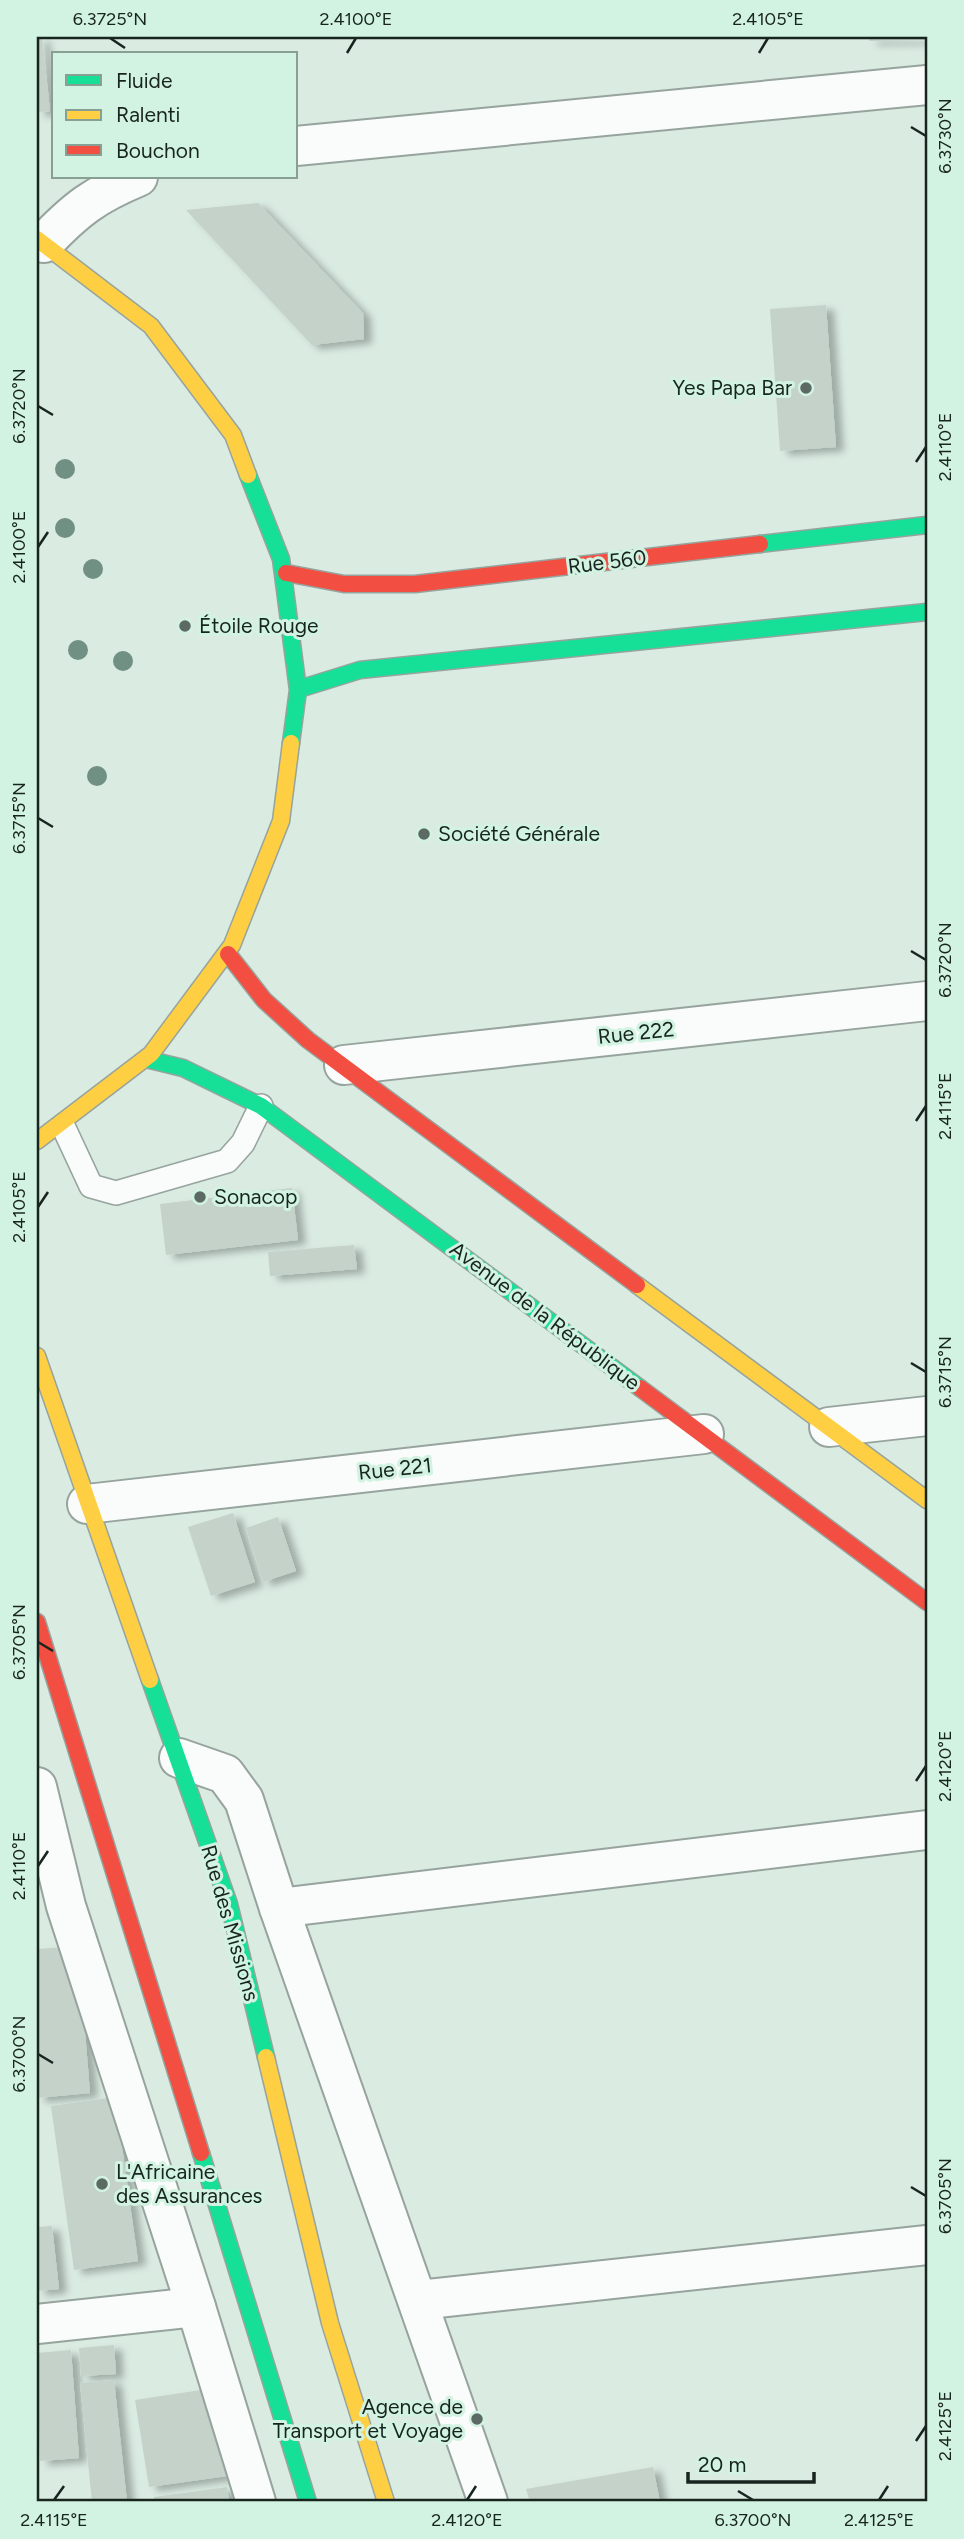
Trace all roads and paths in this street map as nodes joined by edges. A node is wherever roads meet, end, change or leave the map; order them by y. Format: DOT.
graph roads {
  1 [pos="927,85"];
  2 [pos="298,146"];
  3 [pos="135,178"];
  4 [pos="40,241"];
  5 [pos="927,525"];
  6 [pos="286,573"];
  7 [pos="927,612"];
  8 [pos="299,689"];
  9 [pos="228,954"];
  10 [pos="927,1001"];
  11 [pos="146,1059"];
  12 [pos="345,1065"];
  13 [pos="261,1106"];
  14 [pos="63,1126"];
  15 [pos="37,1141"];
  16 [pos="37,1356"];
  17 [pos="927,1416"];
  18 [pos="829,1427"];
  19 [pos="704,1434"];
  20 [pos="927,1500"];
  21 [pos="87,1504"];
  22 [pos="927,1602"];
  23 [pos="37,1622"];
  24 [pos="179,1758"];
  25 [pos="37,1787"];
  26 [pos="927,1830"];
  27 [pos="51,1908"];
  28 [pos="279,1908"];
  29 [pos="927,2245"];
  30 [pos="419,2300"];
  31 [pos="196,2307"];
  32 [pos="37,2324"];
  33 [pos="256,2502"];
  34 [pos="308,2502"];
  35 [pos="386,2502"];
  36 [pos="488,2502"];
  1 -- 2 [label="street"];
  3 -- 4 [label="street"];
  4 -- 6 [label="main road"];
  5 -- 6 [label="main road, Rue 560"];
  6 -- 8 [label="main road"];
  7 -- 8 [label="main road"];
  8 -- 9 [label="main road"];
  9 -- 11 [label="main road"];
  9 -- 12 [label="main road"];
  10 -- 12 [label="street, Rue 222"];
  11 -- 13 [label="main road, Avenue de la République"];
  11 -- 14 [label="main road"];
  12 -- 18 [label="main road"];
  13 -- 14 [label="lane"];
  13 -- 19 [label="main road, Avenue de la République"];
  14 -- 15 [label="main road"];
  16 -- 21 [label="main road, Rue des Missions"];
  17 -- 18 [label="street"];
  18 -- 20 [label="main road"];
  19 -- 21 [label="street, Rue 221"];
  19 -- 22 [label="main road, Avenue de la République"];
  21 -- 24 [label="main road, Rue des Missions"];
  23 -- 34 [label="main road"];
  24 -- 28 [label="street"];
  24 -- 35 [label="main road, Rue des Missions"];
  25 -- 27 [label="street"];
  26 -- 28 [label="street"];
  27 -- 31 [label="street"];
  28 -- 30 [label="street"];
  29 -- 30 [label="street"];
  30 -- 36 [label="street"];
  31 -- 32 [label="street"];
  31 -- 33 [label="street"];
}
